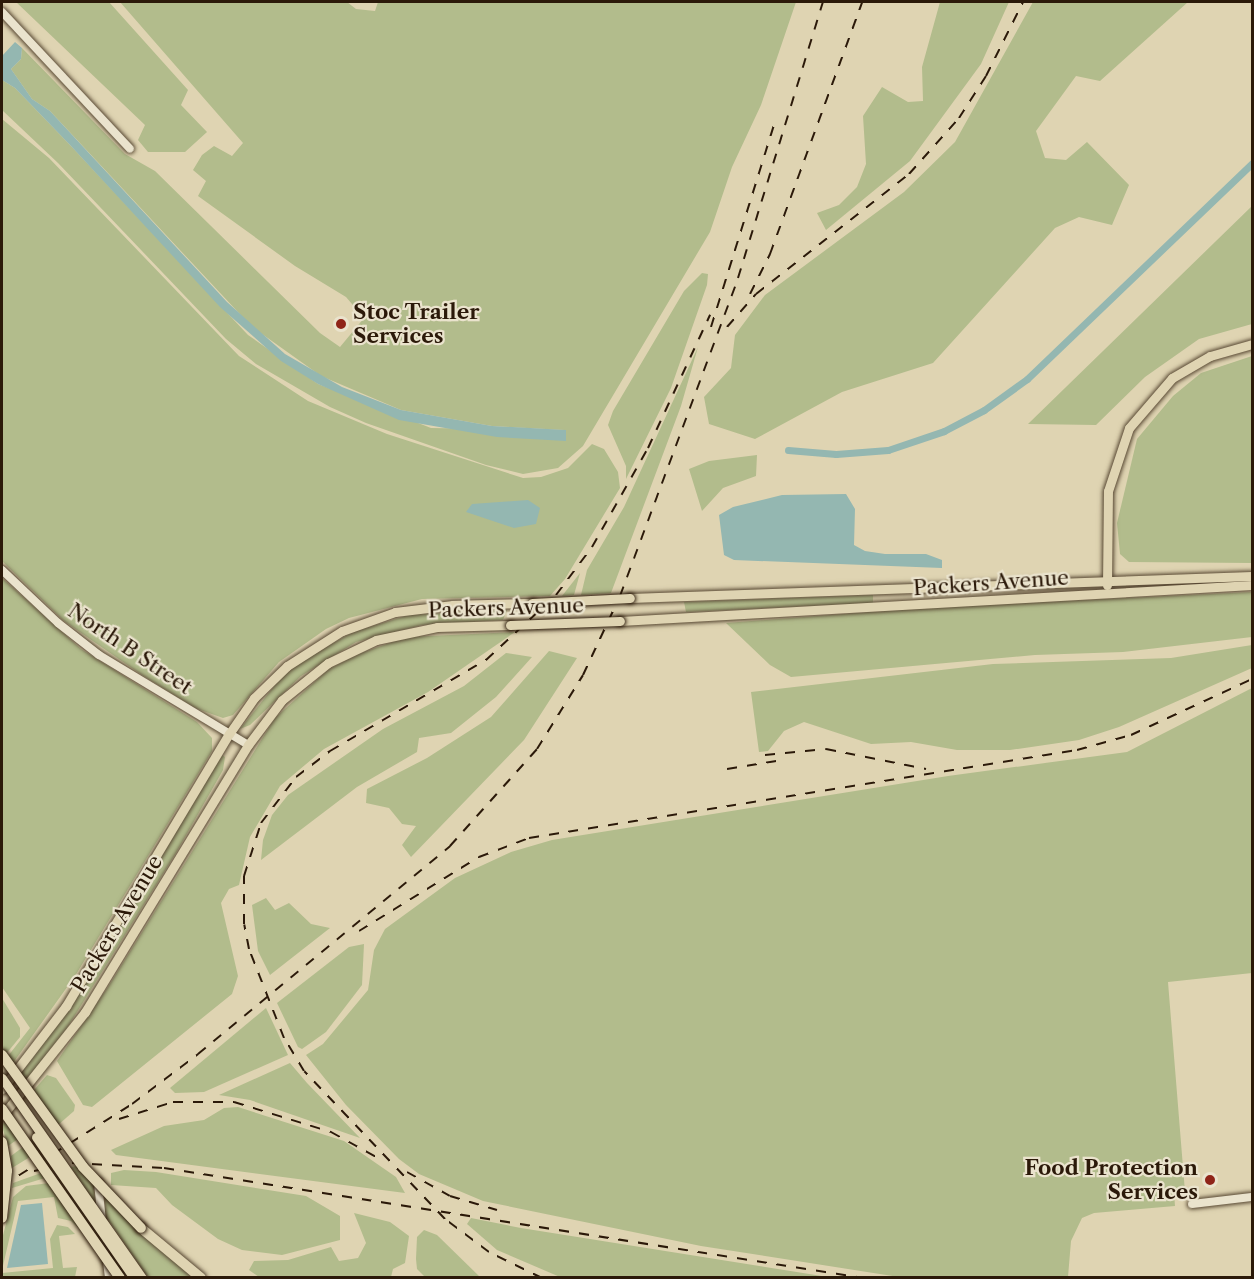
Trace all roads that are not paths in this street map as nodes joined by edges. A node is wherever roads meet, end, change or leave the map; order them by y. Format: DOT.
graph roads {
  1 [pos="2,12"];
  2 [pos="130,149"];
  3 [pos="1252,344"];
  4 [pos="2,570"];
  5 [pos="1252,576"];
  6 [pos="1107,581"];
  7 [pos="1252,585"];
  8 [pos="1107,593"];
  9 [pos="229,734"];
  10 [pos="248,745"];
  11 [pos="2,1055"];
  12 [pos="2,1078"];
  13 [pos="2,1088"];
  14 [pos="2,1109"];
  15 [pos="2,1116"];
  16 [pos="2,1142"];
  17 [pos="98,1181"];
  18 [pos="1252,1197"];
  19 [pos="1192,1204"];
  20 [pos="2,1218"];
  21 [pos="109,1278"];
  22 [pos="120,1278"];
  23 [pos="134,1278"];
  24 [pos="142,1278"];
  25 [pos="201,1278"];
  1 -- 2 [label="street"];
  3 -- 6 [label="main road"];
  4 -- 9 [label="street, North B Street"];
  5 -- 6 [label="main road, Packers Avenue"];
  6 -- 8 [label="main road"];
  6 -- 9 [label="main road, Packers Avenue, bridge"];
  7 -- 8 [label="main road, Packers Avenue"];
  8 -- 10 [label="main road, Packers Avenue, bridge"];
  9 -- 10 [label="street, North B Street"];
  9 -- 13 [label="main road, Packers Avenue"];
  10 -- 15 [label="main road, Packers Avenue"];
  11 -- 25 [label="highway, bridge"];
  12 -- 24 [label="main road, bridge"];
  13 -- 23 [label="main road, bridge"];
  14 -- 22 [label="highway, bridge"];
  16 -- 20 [label="highway, bridge"];
  17 -- 21 [label="street"];
  18 -- 19 [label="street"];
}
